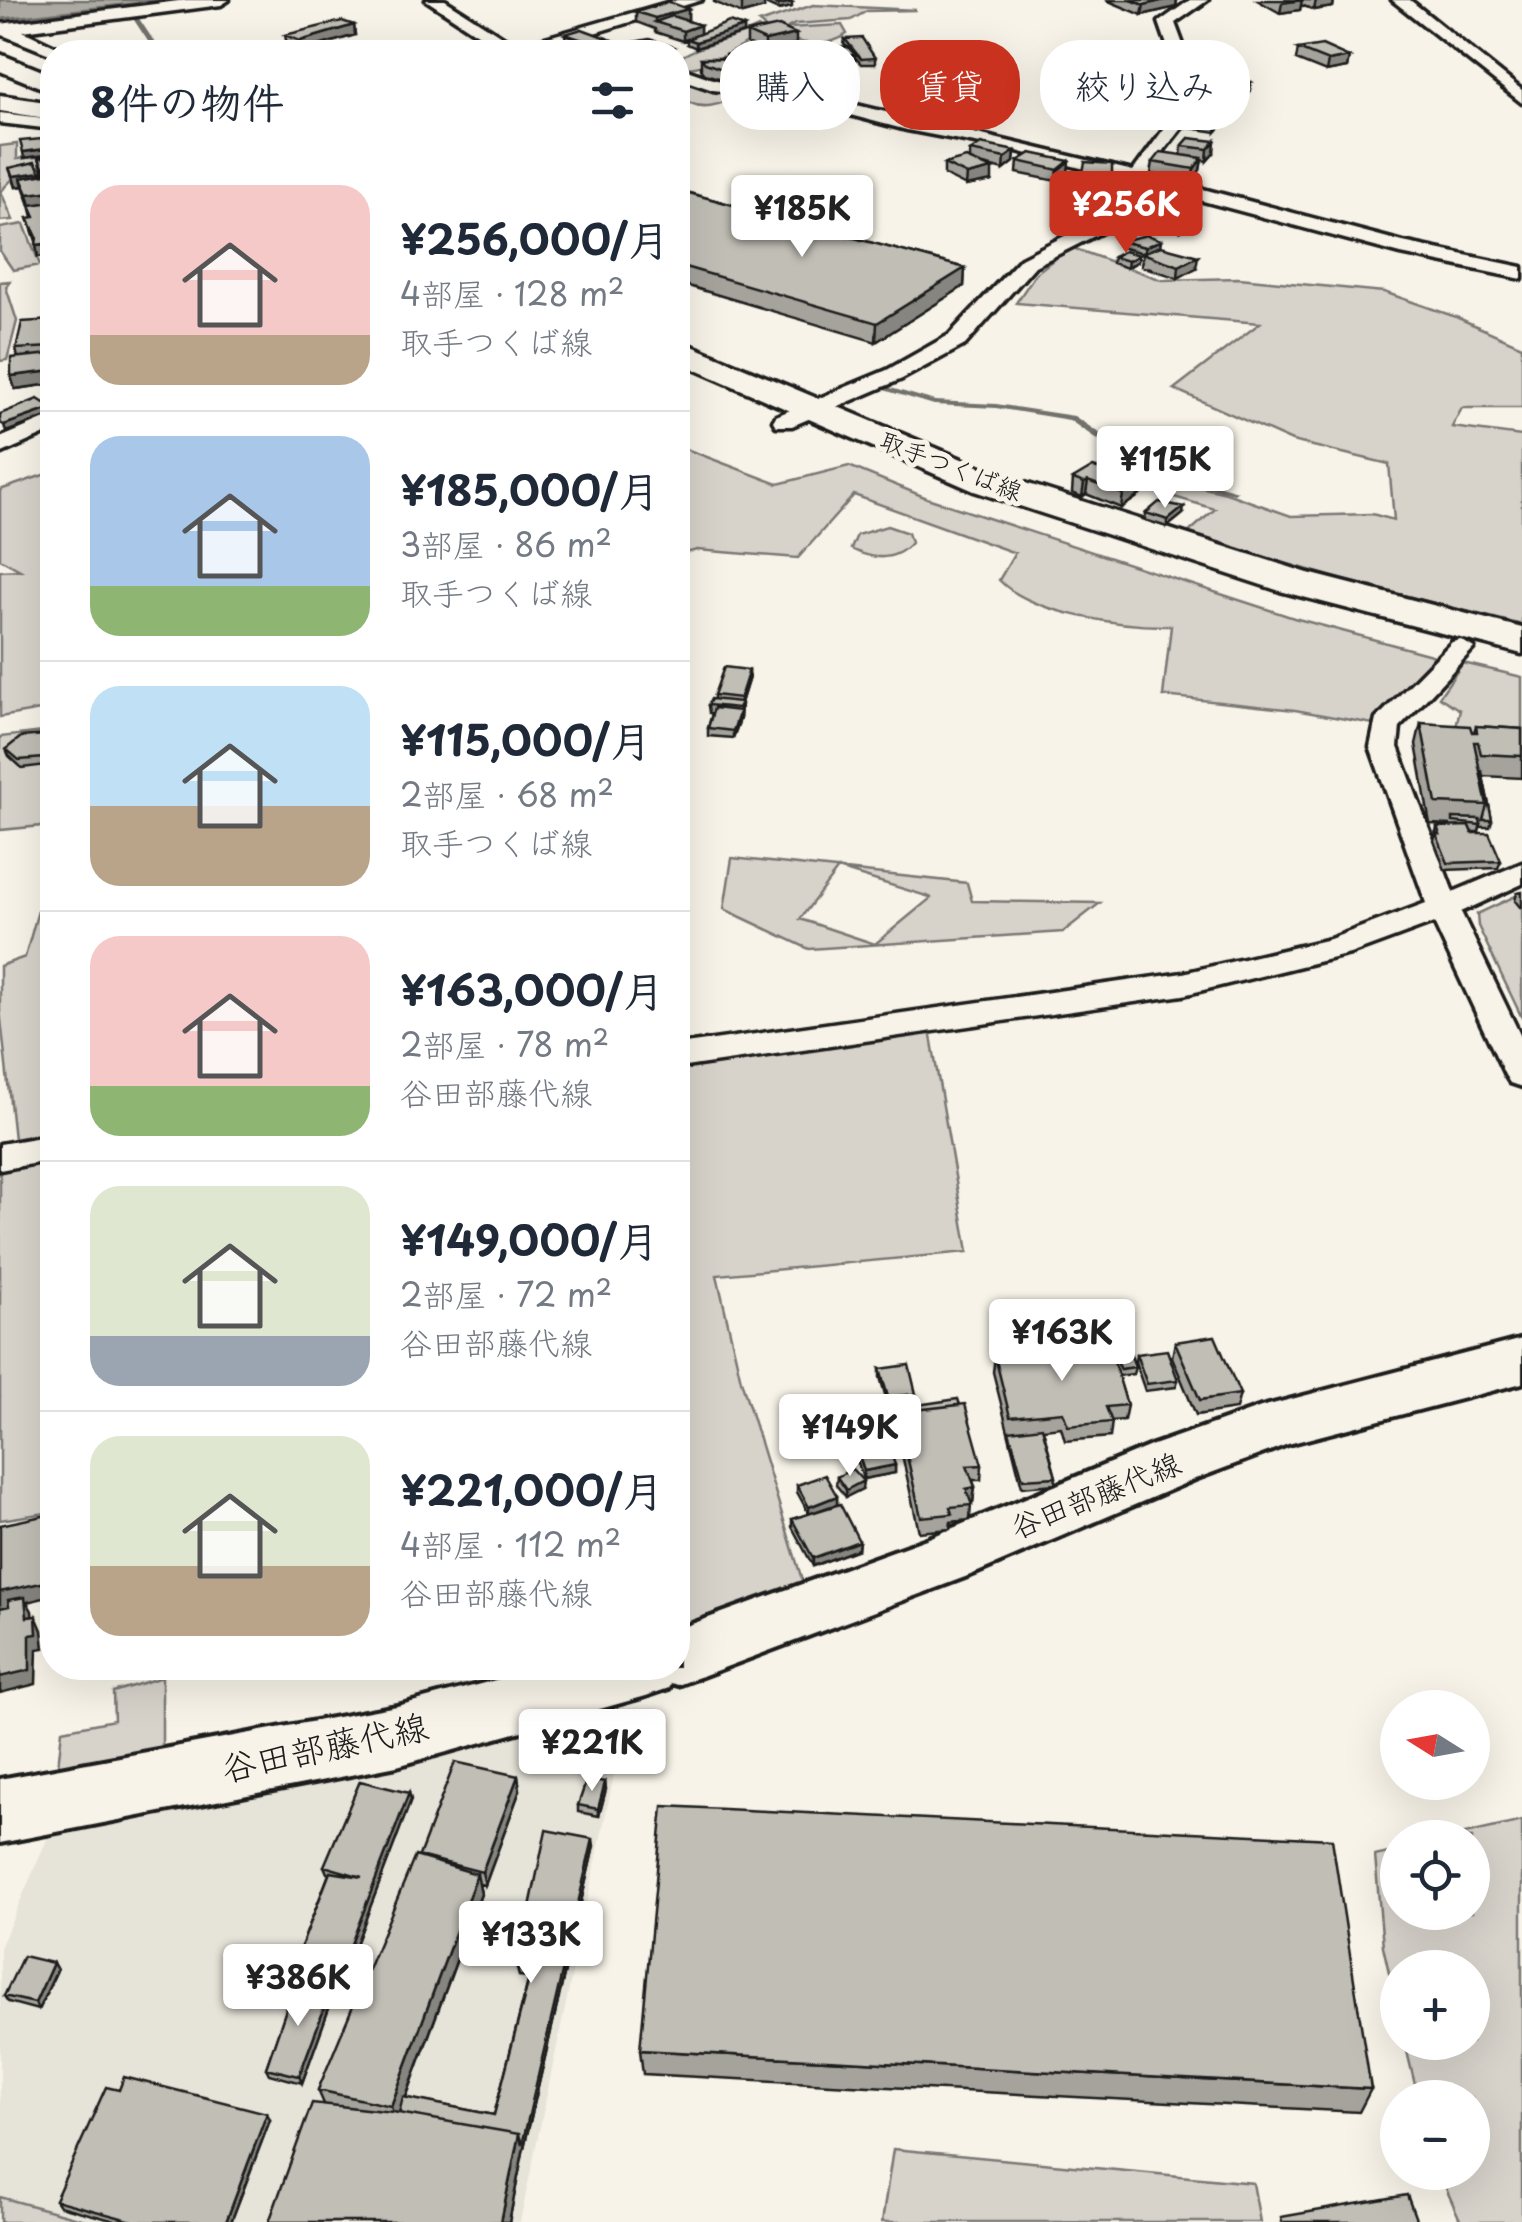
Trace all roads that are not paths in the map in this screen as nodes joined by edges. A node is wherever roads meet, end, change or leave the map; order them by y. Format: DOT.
graph roads {
  1 [pos="221,0"];
  2 [pos="434,0"];
  3 [pos="694,0"];
  4 [pos="1200,0"];
  5 [pos="1400,0"];
  6 [pos="2,35"];
  7 [pos="497,40"];
  8 [pos="557,40"];
  9 [pos="40,46"];
  10 [pos="40,61"];
  11 [pos="0,62"];
  12 [pos="690,76"];
  13 [pos="40,79"];
  14 [pos="1522,98"];
  15 [pos="0,103"];
  16 [pos="40,109"];
  17 [pos="0,118"];
  18 [pos="40,123"];
  19 [pos="1142,176"];
  20 [pos="1522,272"];
  21 [pos="690,357"];
  22 [pos="690,376"];
  23 [pos="796,415"];
  24 [pos="40,428"];
  25 [pos="0,447"];
  26 [pos="1522,641"];
  27 [pos="1461,648"];
  28 [pos="1522,662"];
  29 [pos="1522,872"];
  30 [pos="1443,908"];
  31 [pos="690,1055"];
  32 [pos="1522,1076"];
  33 [pos="40,1150"];
  34 [pos="0,1157"];
  35 [pos="1522,1361"];
  36 [pos="690,1653"];
  37 [pos="602,1680"];
  38 [pos="0,1812"];
  1 -- 6 [label="street"];
  2 -- 7 [label="street"];
  3 -- 8 [label="street"];
  4 -- 19 [label="street"];
  5 -- 14 [label="street"];
  6 -- 9 [label="street"];
  6 -- 10 [label="main road"];
  11 -- 13 [label="main road"];
  12 -- 19 [label="street"];
  15 -- 16 [label="main road"];
  17 -- 18 [label="street"];
  19 -- 20 [label="street"];
  19 -- 23 [label="street"];
  21 -- 23 [label="main road, 取手つくば線"];
  22 -- 23 [label="main road, 取手つくば線"];
  23 -- 26 [label="main road, 取手つくば線"];
  23 -- 27 [label="main road, 取手つくば線"];
  24 -- 25 [label="street"];
  27 -- 28 [label="main road, 取手つくば線"];
  27 -- 30 [label="street"];
  29 -- 30 [label="street"];
  30 -- 31 [label="street"];
  30 -- 32 [label="street"];
  33 -- 34 [label="street"];
  35 -- 36 [label="main road, 谷田部藤代線"];
  37 -- 38 [label="main road, 谷田部藤代線"];
}
